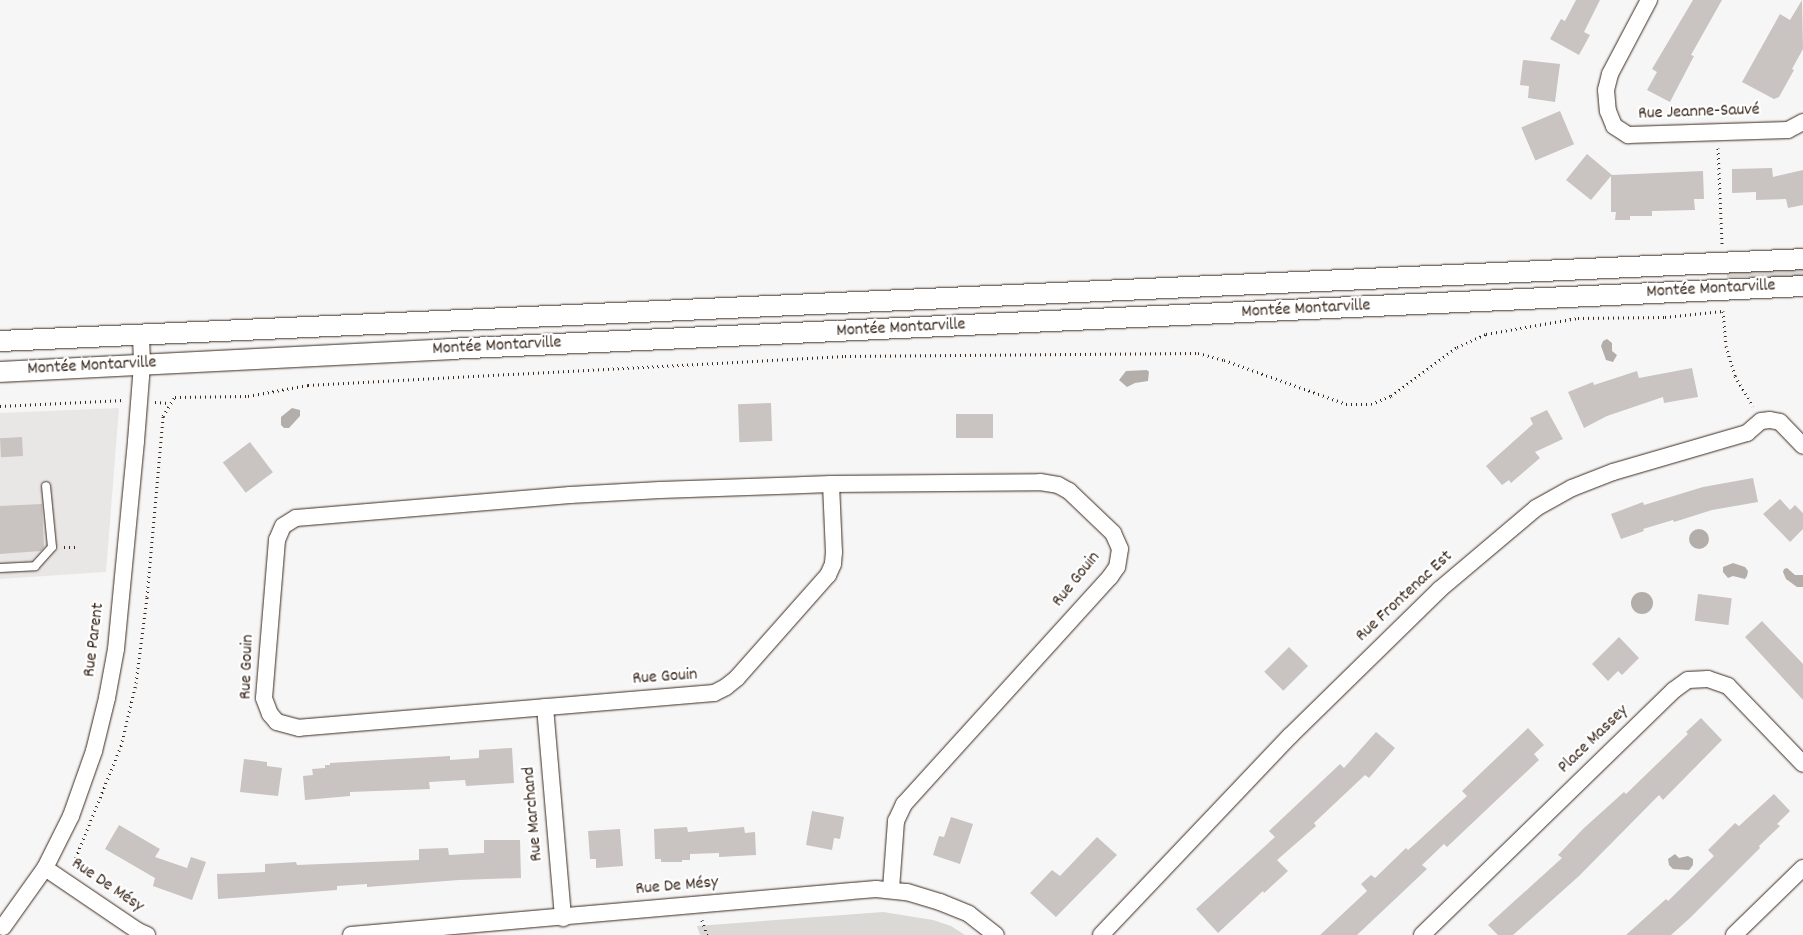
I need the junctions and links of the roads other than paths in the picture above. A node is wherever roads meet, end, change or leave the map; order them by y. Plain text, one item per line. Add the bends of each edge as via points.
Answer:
1 (1649, 0) edge
2 (1803, 122) edge
3 (1803, 258) edge
4 (1803, 286) edge
5 (141, 334) junction
6 (0, 341) edge
7 (142, 364) junction
8 (0, 372) edge
9 (1803, 446) edge
10 (831, 484) junction
11 (46, 486) dead end
12 (0, 568) edge
13 (545, 707) junction
14 (1803, 764) edge
15 (45, 868) junction
16 (1803, 868) edge
17 (891, 889) junction
18 (563, 918) junction
19 (3, 927) dead end
20 (147, 935) edge
21 (352, 935) edge
22 (996, 935) edge
23 (1101, 935) edge
24 (1422, 935) edge
25 (1734, 935) edge

1 - 2 street, Rue Jeanne-Sauvé via 1610,74 1606,97 1614,126 1628,135 1788,130
3 - 5 street, Montée Montarville
4 - 7 street, Montée Montarville
5 - 6 street, Montée Montarville
5 - 7 street, Rue Parent
7 - 8 street, Montée Montarville
7 - 15 street, Rue Parent via 116,649 107,698 94,751 71,816
9 - 23 street, Rue Frontenac Est via 1780,422 1760,422 1747,433 1613,472 1572,488 1536,508 1432,596 1290,736
10 - 13 street, Rue Gouin via 834,552 831,569 726,687 701,695
10 - 13 street, Rue Gouin via 570,495 304,516 283,526 277,540 264,698 270,714 278,722 299,728
10 - 17 street, Rue Gouin via 1052,483 1069,491 1108,527 1120,549 1117,567 1110,577 904,804 896,821
11 - 12 lane via 52,547 35,566
13 - 18 street, Rue Marchand
14 - 24 street, Place Massey via 1728,686 1708,679 1688,680
15 - 19 street, Rue Parent
15 - 20 street, Rue De Mésy
16 - 25 street
17 - 18 street, Rue De Mésy
17 - 22 street, Rue De Mésy via 940,902 969,914
18 - 21 street, Rue De Mésy

